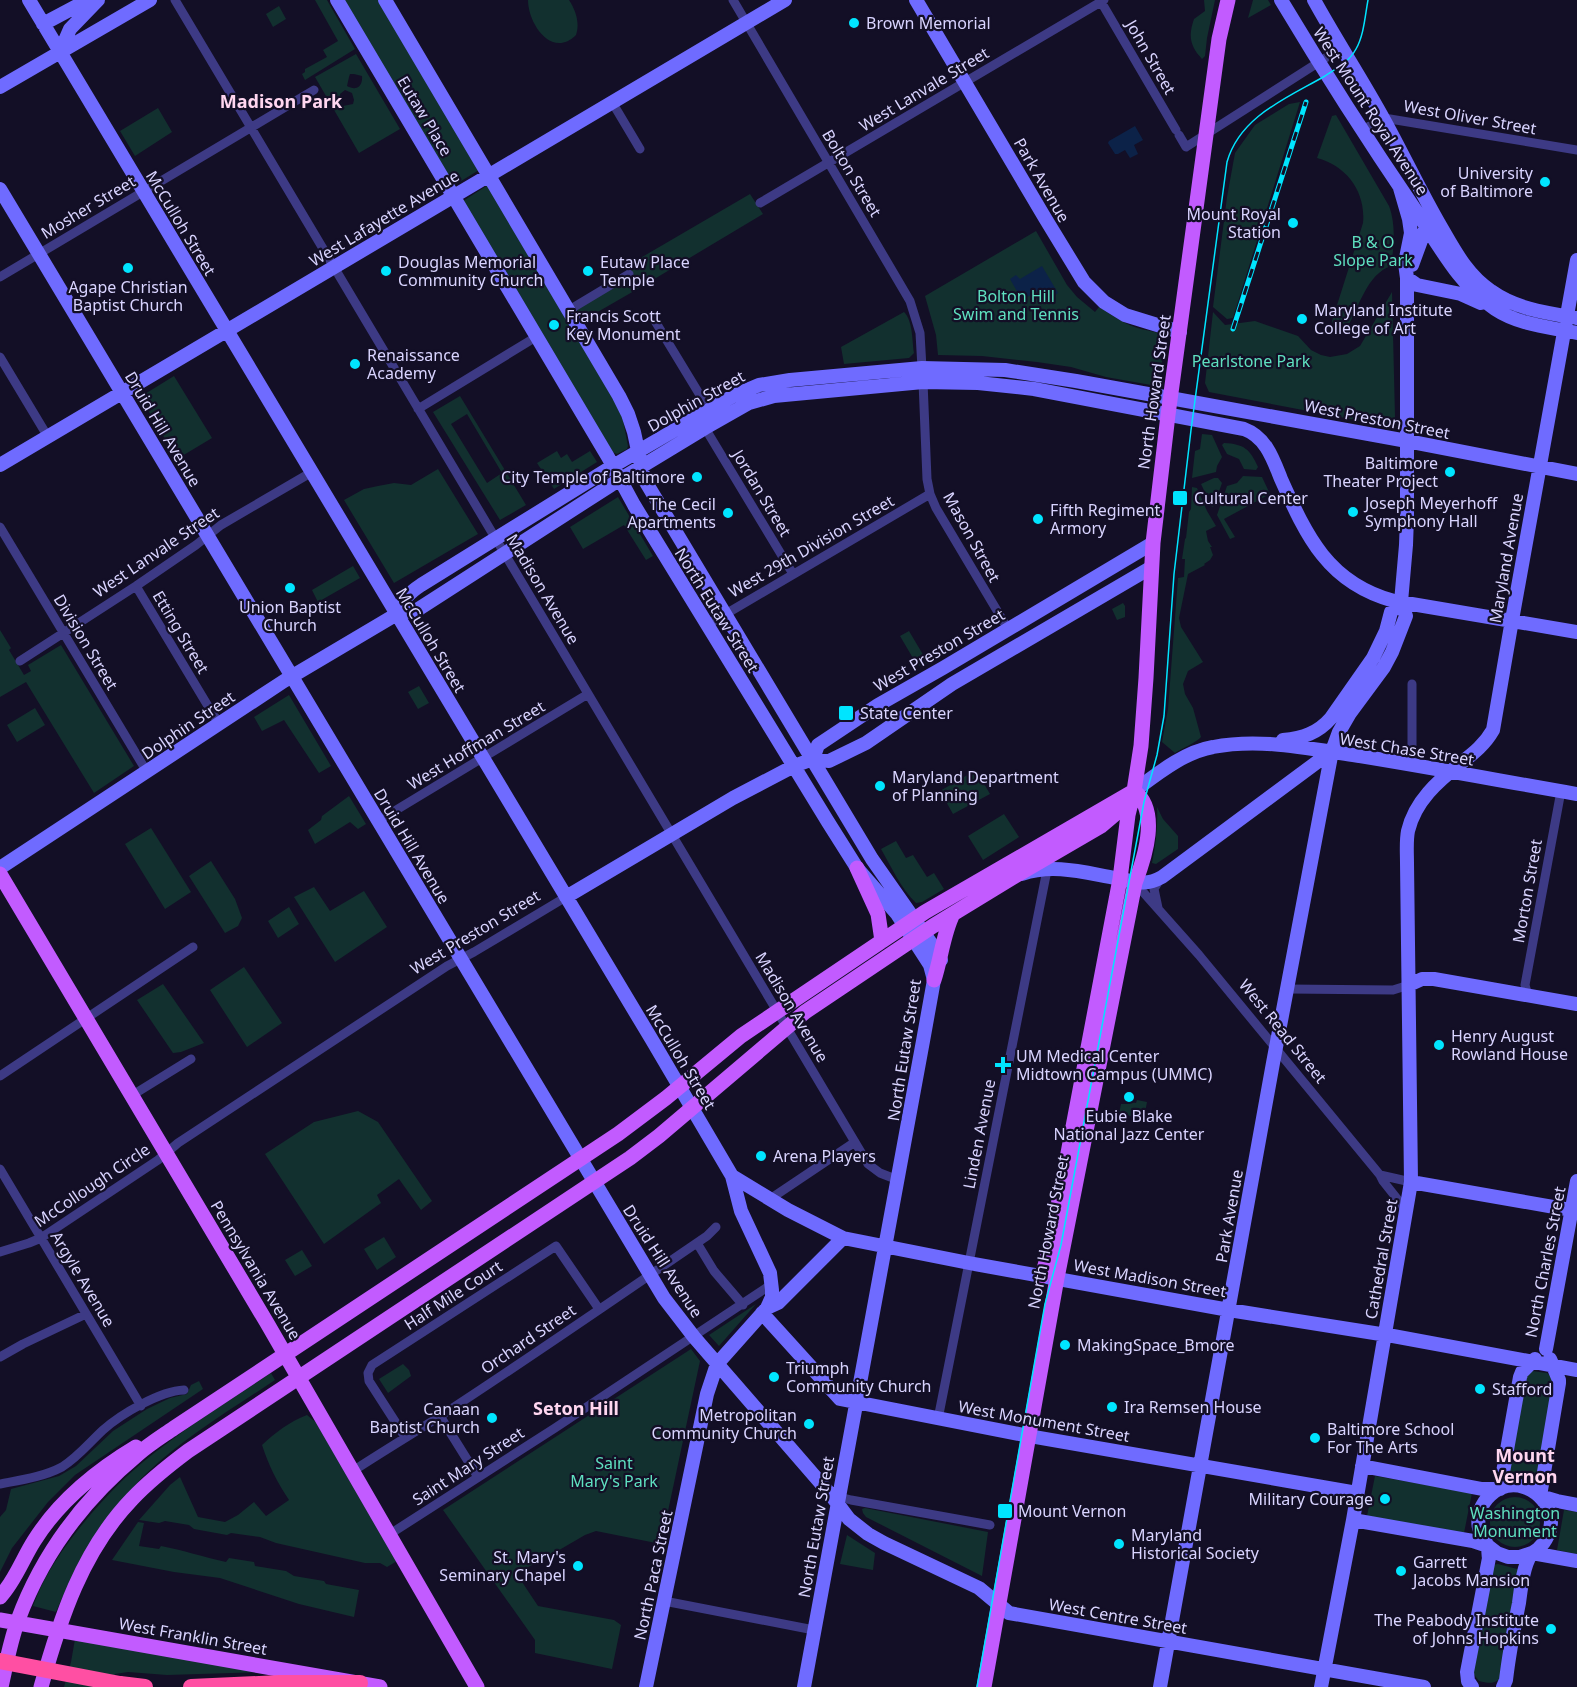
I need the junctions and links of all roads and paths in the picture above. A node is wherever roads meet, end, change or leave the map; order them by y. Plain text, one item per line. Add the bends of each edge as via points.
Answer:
1 (29, 0) edge
2 (88, 0) edge
3 (98, 0) edge
4 (150, 0) edge
5 (175, 0) edge
6 (337, 0) edge
7 (385, 0) edge
8 (733, 0) edge
9 (785, 0) edge
10 (916, 0) edge
11 (1228, 0) edge
12 (1281, 0) edge
13 (1314, 0) edge
14 (1101, 1) edge
15 (746, 23) junction
16 (43, 24) junction
17 (1341, 48) junction
18 (60, 52) junction
19 (1318, 63) junction
20 (965, 82) junction
21 (0, 87) edge
22 (314, 90) dead end
23 (612, 102) junction
24 (1383, 118) junction
25 (251, 128) junction
26 (1361, 131) junction
27 (1207, 133) junction
28 (640, 149) dead end
29 (1577, 150) edge
30 (829, 162) junction
31 (490, 175) junction
32 (1400, 188) junction
33 (0, 189) edge
34 (144, 192) junction
35 (454, 196) junction
36 (760, 203) dead end
37 (1427, 203) junction
38 (1426, 227) junction
39 (39, 254) junction
40 (1577, 260) edge
41 (334, 267) junction
42 (629, 274) dead end
43 (0, 277) edge
44 (1407, 278) junction
45 (569, 310) junction
46 (1496, 310) junction
47 (1572, 317) edge
48 (655, 321) dead end
49 (227, 331) junction
50 (1571, 331) edge
51 (1180, 332) junction
52 (536, 337) junction
53 (0, 357) edge
54 (923, 375) junction
55 (122, 393) junction
56 (1170, 398) junction
57 (418, 409) junction
58 (709, 410) junction
59 (1168, 415) junction
60 (705, 428) junction
61 (48, 437) junction
62 (1407, 441) junction
63 (639, 451) junction
64 (0, 465) edge
65 (613, 466) junction
66 (641, 467) junction
67 (1540, 467) junction
68 (312, 472) junction
69 (1577, 474) edge
70 (620, 480) junction
71 (930, 494) junction
72 (0, 527) edge
73 (208, 536) junction
74 (496, 538) junction
75 (1153, 543) junction
76 (504, 553) junction
77 (1152, 567) junction
78 (794, 574) junction
79 (136, 586) junction
80 (1401, 602) junction
81 (397, 614) junction
82 (725, 614) junction
83 (1512, 620) junction
84 (707, 625) junction
85 (1008, 629) junction
86 (1577, 632) edge
87 (63, 633) junction
88 (20, 661) dead end
89 (292, 677) junction
90 (1412, 684) dead end
91 (588, 694) junction
92 (220, 723) junction
93 (1267, 743) junction
94 (1332, 752) junction
95 (483, 758) junction
96 (813, 759) junction
97 (1410, 763) junction
98 (794, 766) junction
99 (1451, 771) junction
100 (147, 772) junction
101 (1134, 791) junction
102 (1561, 791) junction
103 (1577, 794) edge
104 (378, 821) junction
105 (1408, 831) joint
106 (672, 834) junction
107 (1048, 863) junction
108 (0, 868) edge
109 (857, 868) junction
110 (0, 874) edge
111 (1120, 879) junction
112 (1135, 883) junction
113 (1158, 883) junction
114 (566, 897) junction
115 (1158, 910) junction
116 (953, 914) junction
117 (910, 923) junction
118 (919, 936) junction
119 (882, 940) junction
120 (193, 947) dead end
121 (461, 959) junction
122 (941, 960) junction
123 (934, 980) junction
124 (1409, 985) junction
125 (1288, 989) junction
126 (1528, 996) junction
127 (1577, 1004) edge
128 (777, 1011) junction
129 (86, 1018) junction
130 (786, 1027) junction
131 (1276, 1048) junction
132 (191, 1059) dead end
133 (0, 1077) edge
134 (680, 1087) junction
135 (131, 1096) junction
136 (693, 1107) junction
137 (855, 1142) junction
138 (165, 1154) junction
139 (580, 1159) junction
140 (0, 1168) edge
141 (1380, 1175) junction
142 (732, 1176) junction
143 (898, 1180) junction
144 (1577, 1181) edge
145 (594, 1182) junction
146 (1411, 1182) junction
147 (770, 1199) junction
148 (1406, 1210) junction
149 (1574, 1210) edge
150 (716, 1227) dead end
151 (41, 1238) junction
152 (843, 1238) junction
153 (698, 1243) junction
154 (885, 1247) junction
155 (0, 1252) edge
156 (969, 1263) junction
157 (650, 1275) junction
158 (1050, 1277) junction
159 (772, 1284) junction
160 (743, 1305) junction
161 (599, 1310) junction
162 (1229, 1310) junction
163 (764, 1311) junction
164 (86, 1314) junction
165 (1385, 1335) junction
166 (694, 1337) junction
167 (285, 1355) junction
168 (0, 1356) edge
169 (717, 1364) junction
170 (1542, 1364) junction
171 (1577, 1370) edge
172 (298, 1378) junction
173 (184, 1390) dead end
174 (856, 1403) junction
175 (141, 1406) junction
176 (440, 1416) junction
177 (938, 1419) junction
178 (174, 1428) junction
179 (1029, 1436) junction
180 (405, 1437) junction
181 (1200, 1466) junction
182 (1362, 1467) junction
183 (353, 1471) junction
184 (478, 1478) junction
185 (0, 1484) edge
186 (1500, 1489) junction
187 (1357, 1493) junction
188 (1540, 1496) junction
189 (836, 1498) junction
190 (1577, 1505) edge
191 (1353, 1520) junction
192 (990, 1525) dead end
193 (390, 1534) junction
194 (1488, 1546) junction
195 (1532, 1553) junction
196 (1577, 1561) edge
197 (0, 1597) edge
198 (664, 1600) junction
199 (999, 1604) junction
200 (0, 1620) edge
201 (17, 1623) junction
202 (58, 1630) junction
203 (814, 1630) junction
204 (1168, 1641) junction
205 (0, 1661) edge
206 (1324, 1670) junction
207 (360, 1683) junction
208 (1, 1687) edge
209 (40, 1687) edge
210 (145, 1687) edge
211 (191, 1687) edge
212 (380, 1687) edge
213 (477, 1687) edge
214 (646, 1687) edge
215 (804, 1687) edge
216 (984, 1687) edge
217 (1160, 1687) edge
218 (1321, 1687) edge
219 (1424, 1687) edge
220 (1472, 1687) edge
221 (1503, 1687) edge

1 - 16 main road, McCulloh Street
2 - 16 main road
3 - 18 main road via 70,29
4 - 18 main road
5 - 25 street, Madison Avenue
6 - 35 main road, Eutaw Place
7 - 31 main road, Eutaw Place
8 - 15 street, Bolton Street
9 - 15 main road, West Lafayette Avenue
10 - 20 main road, Park Avenue
11 - 27 main road, North Howard Street
12 - 19 main road, West Mount Royal Avenue
13 - 17 main road, West Mount Royal Avenue
14 - 20 street, West Lanvale Street
14 - 27 street, John Street via 1186,147
15 - 23 main road, West Lafayette Avenue
15 - 30 street, Bolton Street
16 - 18 main road, McCulloh Street
17 - 19 street
17 - 24 main road, West Mount Royal Avenue
18 - 21 main road
18 - 34 main road, McCulloh Street
19 - 26 main road, West Mount Royal Avenue
19 - 27 street
20 - 30 street, West Lanvale Street
20 - 51 main road, Park Avenue via 1084,282 1104,302 1125,315
22 - 25 street, Mosher Street
23 - 28 street
23 - 31 main road, West Lafayette Avenue
24 - 26 street, West Oliver Street
24 - 29 street, West Oliver Street
24 - 37 main road, West Mount Royal Avenue
25 - 34 street, Mosher Street
25 - 41 street, Madison Avenue
26 - 32 main road, West Mount Royal Avenue
27 - 51 main road, North Howard Street
30 - 36 street, West Lanvale Street
30 - 54 street, Bolton Street via 910,301 920,333
31 - 35 main road, West Lafayette Avenue
31 - 45 main road, Eutaw Place
32 - 38 main road, West Mount Royal Avenue
32 - 44 main road via 1411,233 1405,264
33 - 39 main road, Druid Hill Avenue
34 - 39 street, Mosher Street
34 - 49 main road, McCulloh Street
35 - 41 main road, West Lafayette Avenue
35 - 52 main road, Eutaw Place
37 - 38 main road
37 - 47 main road, West Mount Royal Avenue via 1461,262 1490,291 1513,304
38 - 44 main road
38 - 46 main road, West Mount Royal Avenue via 1459,275
39 - 43 street, Mosher Street
39 - 55 main road, Druid Hill Avenue
40 - 47 main road, Maryland Avenue
41 - 49 main road, West Lafayette Avenue
41 - 57 street, Madison Avenue
42 - 45 street
44 - 46 main road via 1417,285 1461,294
44 - 62 main road
45 - 63 main road, Eutaw Place via 628,414
46 - 50 main road, West Mount Royal Avenue via 1523,322
47 - 50 main road, Maryland Avenue
48 - 58 street
49 - 55 main road, West Lafayette Avenue
49 - 68 main road, McCulloh Street
50 - 67 main road, Maryland Avenue
51 - 56 main road, North Howard Street
52 - 57 street
52 - 65 main road, Eutaw Place
53 - 61 street
54 - 56 main road, Dolphin Street via 1005,370
54 - 58 main road, Dolphin Street via 773,382 746,390
54 - 59 main road, Dolphin Street via 948,382 1073,395
54 - 60 main road, Dolphin Street via 774,396 749,403
54 - 71 street, Mason Street
55 - 61 main road, West Lafayette Avenue
55 - 73 main road, Druid Hill Avenue
56 - 59 main road, North Howard Street
56 - 62 main road, West Preston Street
57 - 74 street, Madison Avenue
58 - 63 main road, Dolphin Street
59 - 75 main road, North Howard Street
59 - 80 main road via 1254,433 1267,448 1306,531 1326,561 1363,589
60 - 66 main road, Dolphin Street
60 - 78 street, Jordan Street
61 - 64 main road, West Lafayette Avenue
62 - 67 main road, West Preston Street
62 - 80 main road
63 - 65 main road, Dolphin Street
63 - 66 main road, North Eutaw Street
65 - 70 main road, North Eutaw Street
65 - 74 main road, Dolphin Street
66 - 70 main road, Dolphin Street
66 - 82 main road, North Eutaw Street
67 - 69 main road, West Preston Street
67 - 83 main road, Maryland Avenue
68 - 73 street, West Lanvale Street
68 - 81 main road, McCulloh Street
70 - 76 main road, Dolphin Street
70 - 84 main road, North Eutaw Street
71 - 78 street, West 29th Division Street
71 - 85 street, Mason Street
72 - 87 street, Division Street
73 - 79 street, West Lanvale Street
73 - 89 main road, Druid Hill Avenue
74 - 76 street, Madison Avenue
74 - 81 main road, Dolphin Street via 413,590 401,602
75 - 77 main road, North Howard Street
75 - 85 main road, West Preston Street
76 - 81 main road, Dolphin Street via 417,610
76 - 91 street, Madison Avenue
77 - 96 main road, West Preston Street via 952,684 866,743 829,761
77 - 101 main road, North Howard Street via 1146,689
78 - 82 street, West 29th Division Street
79 - 87 street, West Lanvale Street
79 - 92 street, Etting Street
80 - 83 main road
80 - 93 main road via 1391,612 1373,658 1331,718 1304,736
80 - 94 main road, Park Avenue via 1406,616 1396,646 1350,713
81 - 89 main road, Dolphin Street
81 - 95 main road, McCulloh Street
82 - 84 street, West 29th Division Street
82 - 96 main road, North Eutaw Street
83 - 86 main road
83 - 99 main road, Maryland Avenue via 1493,730 1483,745
84 - 98 main road, North Eutaw Street
85 - 96 main road, West Preston Street via 850,723 818,745
87 - 88 street, West Lanvale Street
87 - 100 street, Division Street
89 - 92 main road, Dolphin Street
89 - 104 main road, Druid Hill Avenue
90 - 97 street
91 - 95 street, West Hoffman Street
91 - 106 street, Madison Avenue
92 - 100 main road, Dolphin Street
93 - 94 main road
93 - 101 main road via 1211,747 1180,761
94 - 97 main road, West Chase Street
94 - 113 main road, West Chase Street
94 - 125 main road, Park Avenue
95 - 104 street, West Hoffman Street
95 - 114 main road, McCulloh Street
96 - 98 main road, West Preston Street
96 - 117 main road, North Eutaw Street
97 - 99 main road, West Chase Street
98 - 106 main road, West Preston Street
98 - 109 main road, North Eutaw Street
99 - 102 main road, West Chase Street
99 - 105 main road, Maryland Avenue via 1423,799
100 - 108 main road, Dolphin Street
101 - 107 main road via 1101,826
101 - 111 main road, North Howard Street
101 - 112 main road, North Howard Street via 1144,802 1148,833 1147,850
101 - 117 main road
102 - 103 main road, West Chase Street
102 - 126 street, Morton Street via 1525,985
104 - 121 main road, Druid Hill Avenue
105 - 124 main road, Cathedral Street
106 - 114 main road, West Preston Street
106 - 128 street, Madison Avenue
107 - 111 main road
107 - 116 main road via 1015,876
107 - 156 street, Linden Avenue
109 - 117 main road, North Eutaw Street
109 - 119 main road via 878,914
110 - 129 main road, Pennsylvania Avenue
111 - 112 main road
111 - 158 main road, North Howard Street via 1050,1248
112 - 113 main road, West Chase Street
112 - 115 street, West Read Street
112 - 158 main road, North Howard Street
113 - 115 street
114 - 121 street, West Preston Street
114 - 134 main road, McCulloh Street
115 - 131 street, West Read Street
116 - 118 main road
116 - 122 main road
117 - 118 main road, North Eutaw Street
117 - 119 main road
118 - 122 main road, North Eutaw Street via 935,949
118 - 123 main road, North Eutaw Street
118 - 130 main road
119 - 128 main road
120 - 129 street
121 - 138 street, West Preston Street
121 - 139 main road, Druid Hill Avenue
122 - 123 main road
123 - 143 main road, North Eutaw Street
124 - 125 street via 1393,990
124 - 126 main road via 1434,979
124 - 146 main road, Cathedral Street
125 - 131 main road, Park Avenue
126 - 127 main road
128 - 130 street, Madison Avenue
128 - 134 main road
129 - 133 street
129 - 135 main road, Pennsylvania Avenue
130 - 136 main road
130 - 137 street, Madison Avenue
131 - 141 street, West Read Street
131 - 162 main road, Park Avenue
132 - 135 street
134 - 136 main road, McCulloh Street
134 - 139 main road
135 - 138 main road, Pennsylvania Avenue
136 - 142 main road, McCulloh Street
136 - 145 main road
137 - 143 street, Madison Avenue via 873,1169
137 - 147 street
138 - 151 street, McCollough Circle
138 - 167 main road, Pennsylvania Avenue
139 - 145 main road, Druid Hill Avenue
139 - 167 main road
140 - 151 street, Argyle Avenue
141 - 146 street
141 - 148 street, West Read Street
142 - 147 main road, West Madison Street
142 - 159 main road, McCulloh Street via 741,1211
143 - 154 main road, North Eutaw Street
144 - 149 main road, North Charles Street
145 - 157 main road, Druid Hill Avenue
145 - 172 main road
146 - 148 main road, Cathedral Street
146 - 149 main road
147 - 152 main road, West Madison Street
148 - 165 main road, Cathedral Street
149 - 170 main road, North Charles Street
150 - 153 street, Orchard Street
151 - 155 street, McCollough Circle
151 - 164 street, Argyle Avenue
152 - 154 main road, West Madison Street
152 - 163 main road, North Paca Street via 778,1303
153 - 157 street, Orchard Street
153 - 160 street via 714,1271
154 - 156 main road, West Madison Street
154 - 174 main road, North Eutaw Street
156 - 158 main road, West Madison Street
156 - 177 street, Linden Avenue
157 - 161 street, Orchard Street
157 - 166 main road, Druid Hill Avenue
158 - 162 main road, West Madison Street
158 - 179 main road, North Howard Street
159 - 160 street, Saint Mary Street
159 - 163 main road via 772,1297
160 - 166 street, Saint Mary Street
161 - 176 street, Orchard Street
161 - 180 street, Half Mile Court via 556,1246 372,1365 369,1381
162 - 165 main road, West Madison Street
162 - 181 main road, Park Avenue
163 - 169 main road, North Paca Street
163 - 174 main road, West Monument Street via 840,1399
164 - 168 street
164 - 175 street, Argyle Avenue
165 - 170 main road, West Madison Street
165 - 182 main road, Cathedral Street
166 - 169 main road, Druid Hill Avenue
166 - 184 street, Saint Mary Street
167 - 172 main road, Pennsylvania Avenue
167 - 178 main road
169 - 189 main road, Druid Hill Avenue
169 - 198 main road, North Paca Street
170 - 171 main road, West Madison Street
170 - 186 main road via 1522,1372 1520,1377
170 - 188 main road via 1559,1383
172 - 183 main road, Pennsylvania Avenue
172 - 202 main road via 188,1451 131,1500 92,1552
173 - 175 street via 157,1396
174 - 177 main road, West Monument Street
174 - 189 main road, North Eutaw Street
175 - 185 street via 105,1428 60,1468
176 - 180 street, Orchard Street
176 - 184 street
177 - 179 main road, West Monument Street
178 - 197 main road via 108,1464 64,1503 47,1521
178 - 201 main road via 138,1454 79,1513 37,1576
179 - 181 main road, West Monument Street
179 - 199 main road, North Howard Street
180 - 183 street, Orchard Street
181 - 187 main road, West Monument Street
181 - 204 main road, Park Avenue
182 - 186 main road
182 - 187 main road, Cathedral Street
183 - 193 main road, Pennsylvania Avenue
184 - 193 street, Saint Mary Street
186 - 188 main road via 1521,1486
186 - 194 main road via 1485,1501 1479,1519 1482,1538
187 - 191 main road, Cathedral Street
188 - 190 main road
188 - 195 main road via 1549,1511 1551,1527 1544,1543
189 - 192 street
189 - 199 main road, West Centre Street via 849,1519 868,1534 978,1588
189 - 203 main road, North Eutaw Street
191 - 194 main road
191 - 206 main road, Cathedral Street
193 - 213 main road, Pennsylvania Avenue
194 - 195 main road via 1508,1557
194 - 220 main road via 1467,1672
195 - 196 main road
195 - 221 main road via 1524,1571
198 - 203 street
198 - 214 main road, North Paca Street
199 - 204 main road, West Centre Street via 1009,1613
199 - 216 main road, North Howard Street
200 - 201 main road, West Franklin Street
201 - 202 main road, West Franklin Street
201 - 208 main road
202 - 207 main road, West Franklin Street
202 - 209 main road
203 - 215 main road, North Eutaw Street
204 - 206 main road, West Centre Street
204 - 217 main road, Park Avenue
205 - 210 highway, bridge
206 - 218 main road, Cathedral Street
206 - 219 main road, West Centre Street
207 - 211 highway
207 - 212 main road, West Franklin Street

